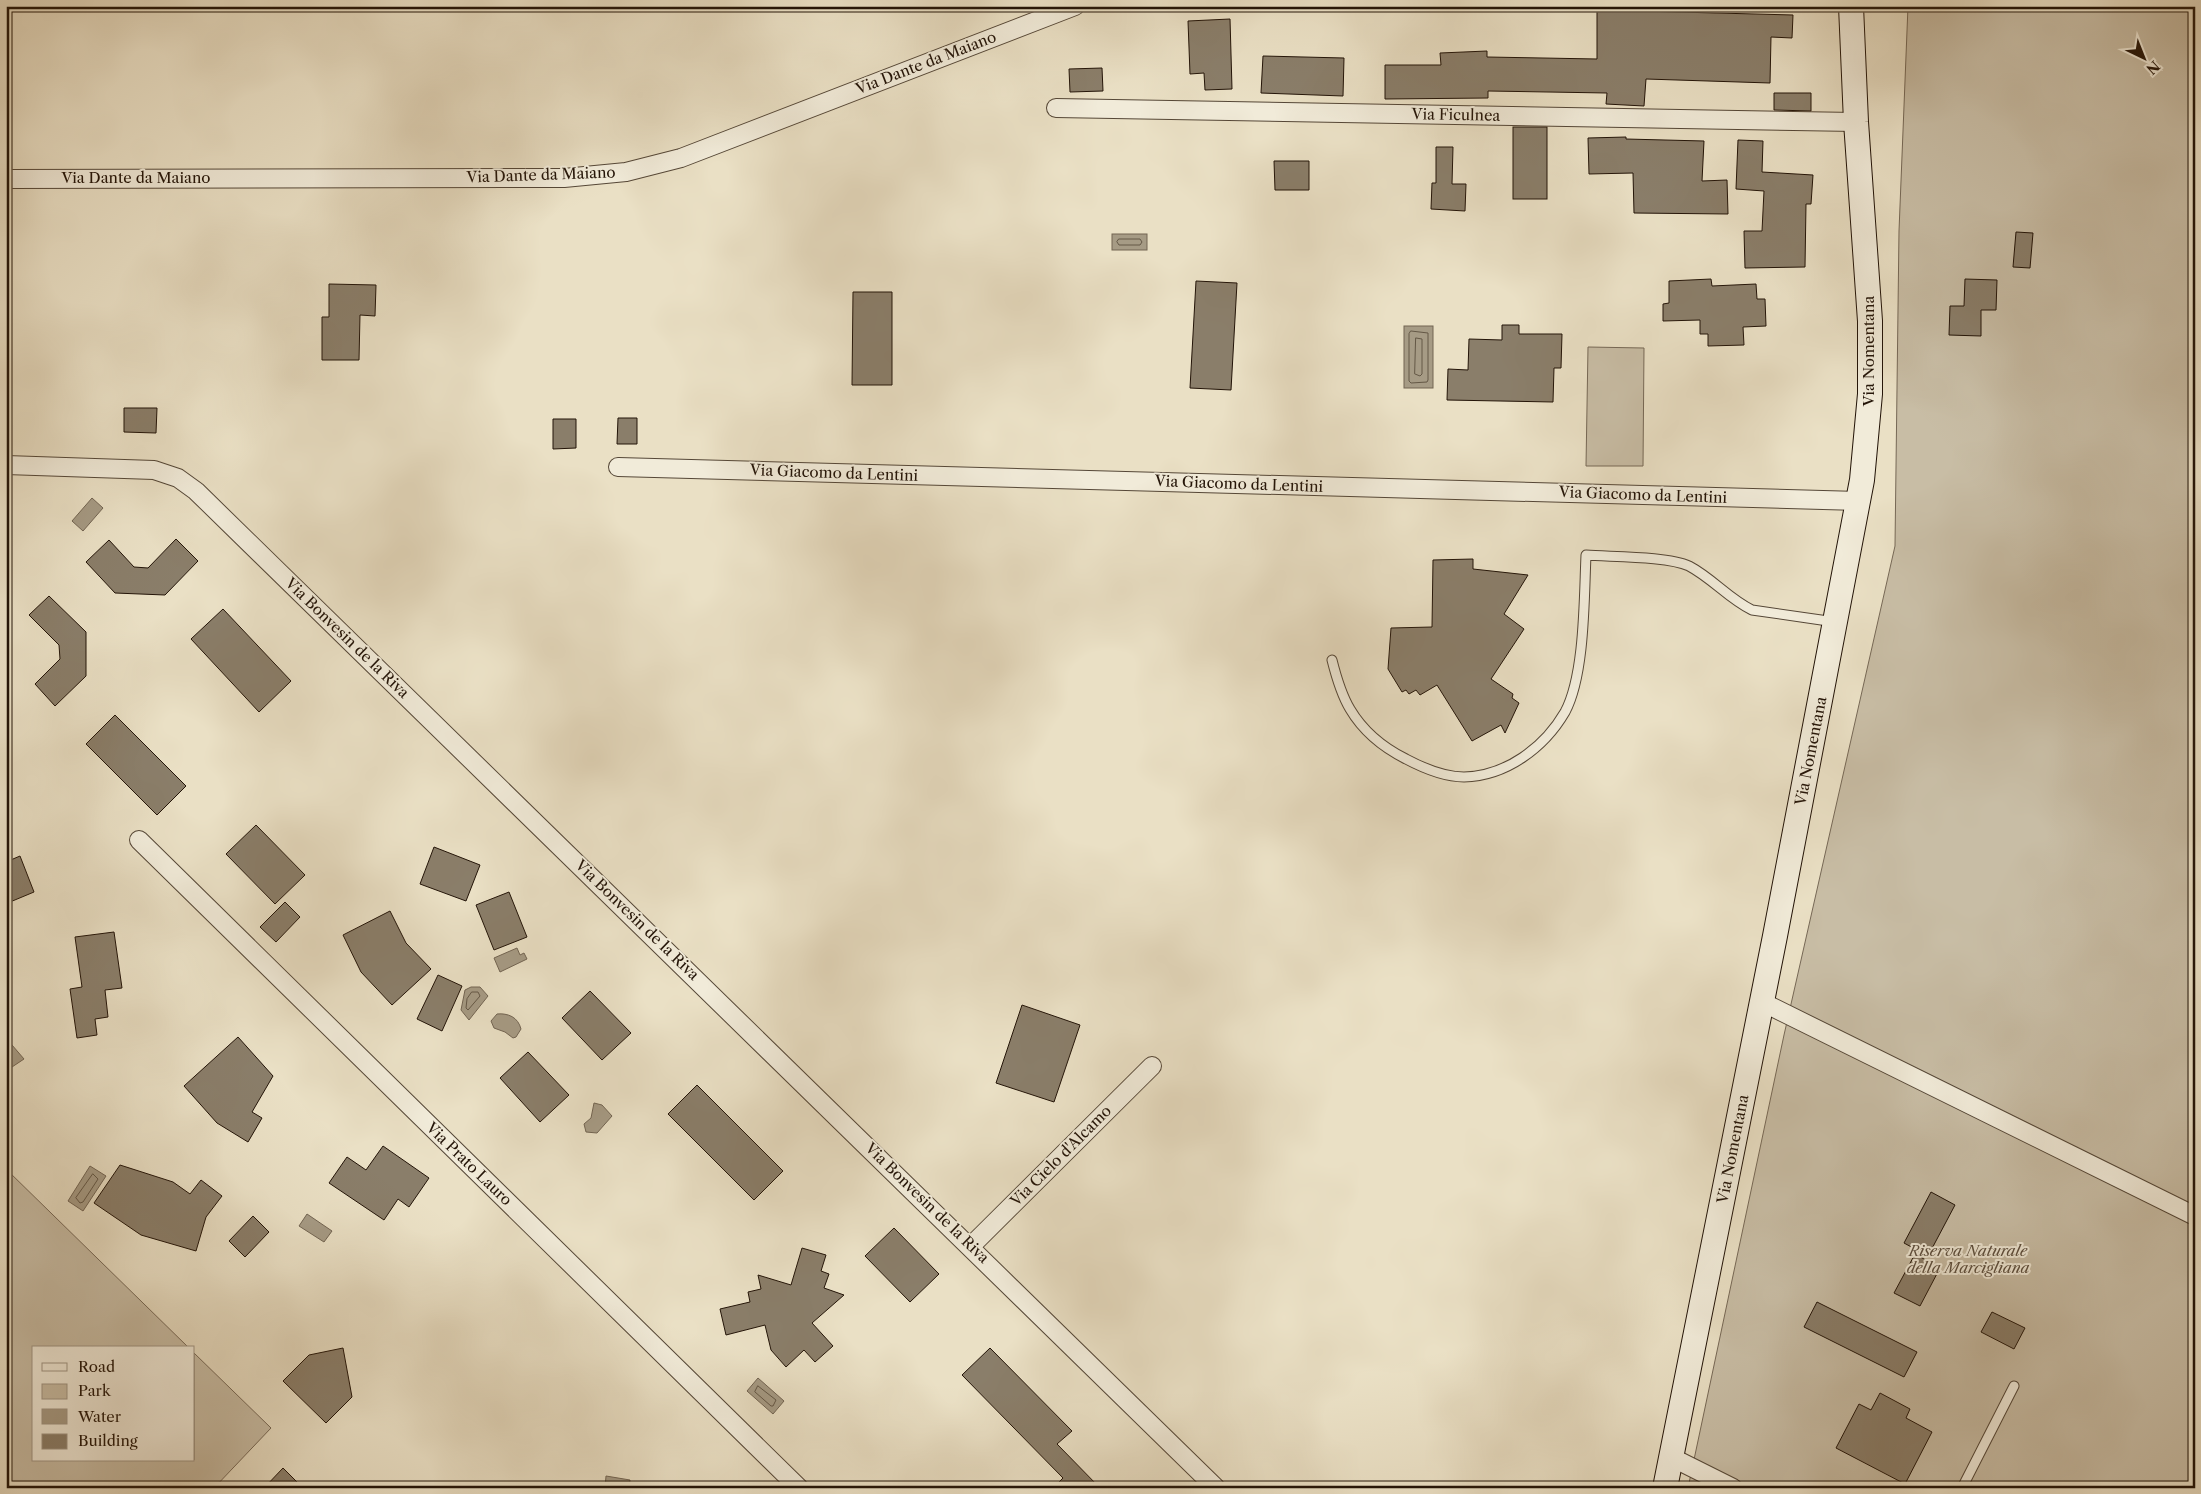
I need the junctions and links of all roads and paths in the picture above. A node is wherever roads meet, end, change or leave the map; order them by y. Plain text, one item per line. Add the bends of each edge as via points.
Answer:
1 (1075, 6) edge
2 (1851, 6) edge
3 (1056, 108) dead end
4 (1856, 122) junction
5 (6, 179) edge
6 (6, 465) edge
7 (618, 467) dead end
8 (1859, 501) junction
9 (1836, 622) junction
10 (1332, 660) dead end
11 (139, 840) dead end
12 (1762, 1002) junction
13 (1152, 1066) dead end
14 (2195, 1216) edge
15 (970, 1246) junction
16 (2014, 1386) dead end
17 (1671, 1457) junction
18 (799, 1488) edge
19 (1216, 1488) edge
20 (1665, 1488) edge
21 (1733, 1488) edge
22 (1962, 1488) edge

1 - 5 street, Via Dante da Maiano via 681,158 626,172 564,178
2 - 4 main road, Via Nomentana
3 - 4 street, Via Ficulnea
4 - 8 main road, Via Nomentana via 1870,347 1868,420
6 - 15 street, Via Bonvesin de la Riva via 144,469 170,474 186,483
7 - 8 street, Via Giacomo da Lentini
8 - 9 main road, Via Nomentana
9 - 10 lane via 1752,610 1688,566 1670,561 1586,555 1580,655 1565,711 1533,751 1511,766 1464,776 1419,766 1391,752 1372,736 1350,709
9 - 12 main road, Via Nomentana
11 - 18 street, Via Prato Lauro
12 - 14 street
12 - 17 main road, Via Nomentana
13 - 15 street, Via Cielo d'Alcamo
15 - 19 street, Via Bonvesin de la Riva
16 - 22 lane
17 - 20 main road, Via Nomentana
17 - 21 street

